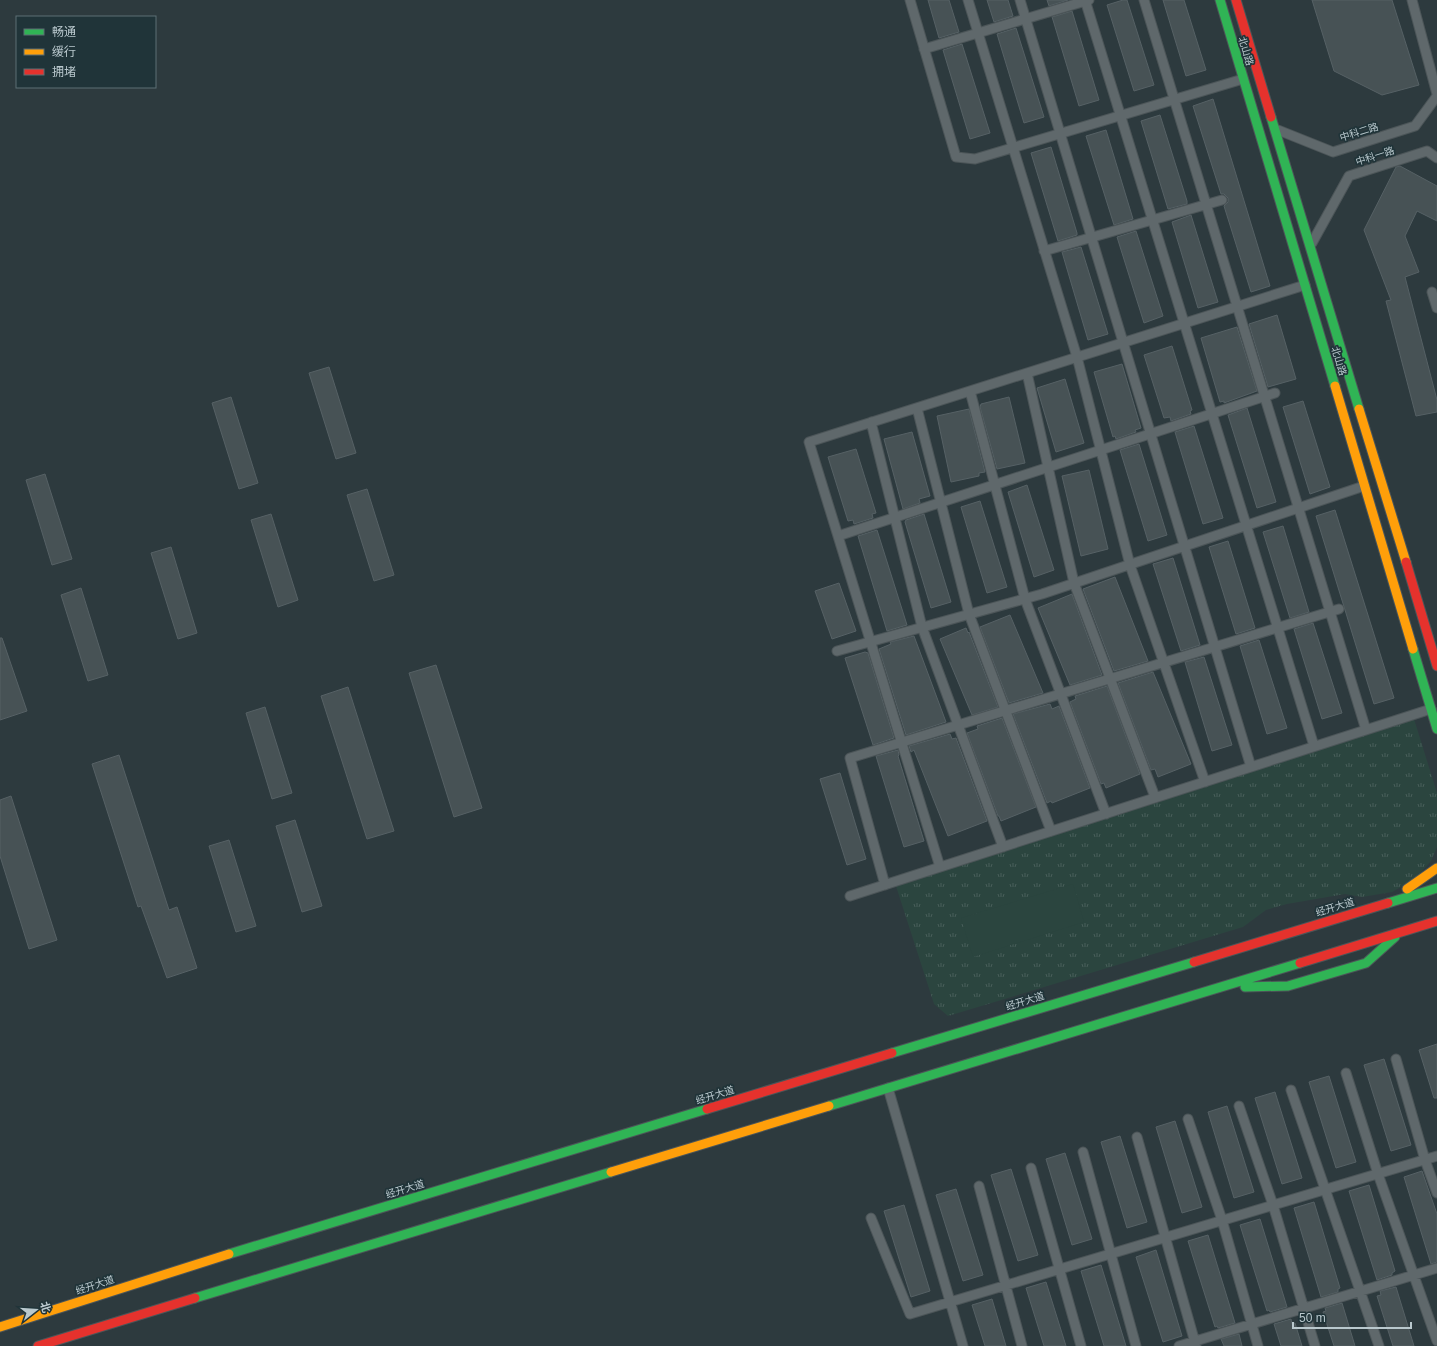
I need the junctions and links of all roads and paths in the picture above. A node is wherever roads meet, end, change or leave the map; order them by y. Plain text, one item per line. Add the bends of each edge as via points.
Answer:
1 (910, 0) edge
2 (968, 0) edge
3 (1020, 0) edge
4 (1086, 0) edge
5 (1144, 0) edge
6 (1220, 0) edge
7 (1236, 0) edge
8 (1412, 0) edge
9 (1025, 19) junction
10 (978, 33) junction
11 (924, 49) junction
12 (1243, 79) junction
13 (1437, 95) edge
14 (1174, 100) junction
15 (1120, 116) junction
16 (1275, 128) junction
17 (1060, 134) junction
18 (1013, 148) junction
19 (1437, 158) edge
20 (1222, 200) dead end
21 (1206, 204) junction
22 (1152, 220) junction
23 (1091, 238) junction
24 (1310, 246) junction
25 (1044, 251) junction
26 (1304, 285) junction
27 (1432, 292) dead end
28 (1237, 306) junction
29 (1437, 308) edge
30 (1184, 323) junction
31 (1123, 342) junction
32 (1077, 357) junction
33 (1026, 373) junction
34 (970, 391) junction
35 (1275, 393) dead end
36 (1264, 397) junction
37 (917, 408) junction
38 (1212, 414) junction
39 (872, 422) junction
40 (1151, 434) junction
41 (1101, 450) junction
42 (1048, 468) junction
43 (995, 485) junction
44 (1364, 486) junction
45 (941, 502) junction
46 (1298, 508) junction
47 (895, 517) junction
48 (1246, 526) junction
49 (838, 536) junction
50 (1185, 546) junction
51 (1130, 565) junction
52 (1074, 583) junction
53 (1025, 599) junction
54 (1340, 609) dead end
55 (1330, 612) junction
56 (969, 614) junction
57 (922, 628) junction
58 (1277, 628) junction
59 (871, 642) junction
60 (1215, 647) junction
61 (837, 651) dead end
62 (1164, 663) junction
63 (1437, 666) edge
64 (1110, 679) junction
65 (1061, 694) junction
66 (1431, 709) junction
67 (1006, 711) junction
68 (958, 725) junction
69 (1437, 729) edge
70 (1366, 730) junction
71 (902, 743) junction
72 (1314, 746) junction
73 (1251, 767) junction
74 (1205, 782) junction
75 (1156, 798) junction
76 (1106, 814) junction
77 (1051, 831) junction
78 (1003, 847) junction
79 (940, 867) junction
80 (1437, 868) edge
81 (885, 885) junction
82 (1437, 888) edge
83 (850, 896) dead end
84 (1353, 903) dead end
85 (1382, 904) junction
86 (1437, 921) edge
87 (1400, 933) junction
88 (1430, 933) dead end
89 (1238, 940) dead end
90 (1213, 956) junction
91 (1218, 987) junction
92 (1396, 1059) dead end
93 (1346, 1073) dead end
94 (888, 1088) junction
95 (1292, 1090) dead end
96 (1239, 1106) dead end
97 (1188, 1119) dead end
98 (1137, 1137) dead end
99 (1083, 1152) dead end
100 (1437, 1156) edge
101 (1425, 1160) junction
102 (1031, 1168) dead end
103 (1378, 1174) junction
104 (979, 1186) dead end
105 (1326, 1189) junction
106 (1437, 1193) edge
107 (1273, 1205) junction
108 (870, 1218) dead end
109 (1222, 1220) junction
110 (1165, 1237) junction
111 (1110, 1254) junction
112 (1437, 1268) edge
113 (1060, 1269) junction
114 (1414, 1275) junction
115 (1006, 1285) junction
116 (1360, 1291) junction
117 (951, 1302) junction
118 (1304, 1308) junction
119 (1252, 1324) junction
120 (0, 1328) edge
121 (1437, 1341) edge
122 (1195, 1344) edge
123 (38, 1346) edge
124 (963, 1346) edge
125 (1022, 1346) edge
126 (1081, 1346) edge
127 (1136, 1346) edge
128 (1179, 1346) edge
129 (1258, 1346) edge
130 (1315, 1346) edge
131 (1379, 1346) edge

1 - 11 lane
2 - 10 lane
3 - 9 lane
4 - 9 lane
4 - 15 lane
5 - 14 lane
6 - 12 main road, 北山路
7 - 16 main road, 北山路
8 - 13 lane, 中科二路
9 - 10 lane
9 - 17 lane
10 - 11 lane
10 - 18 lane
11 - 18 lane via 956,157 975,159
12 - 14 lane
12 - 26 main road, 北山路
13 - 16 lane, 中科二路 via 1415,126 1333,152
14 - 15 lane
14 - 21 lane
15 - 17 lane
15 - 22 lane
16 - 24 main road, 北山路
17 - 18 lane
17 - 23 lane
18 - 25 lane
19 - 24 lane, 中科一路 via 1427,151 1349,176
20 - 21 lane
21 - 22 lane
21 - 28 lane
22 - 23 lane
22 - 30 lane
23 - 25 lane
23 - 31 lane
24 - 63 main road, 北山路
25 - 32 lane
26 - 28 lane
26 - 44 main road, 北山路
27 - 29 lane
28 - 30 lane
28 - 36 lane
30 - 31 lane
30 - 38 lane
31 - 32 lane
31 - 40 lane
32 - 33 lane
32 - 41 lane
33 - 34 lane
33 - 42 lane
34 - 37 lane
34 - 43 lane
35 - 36 lane
36 - 38 lane
36 - 46 lane
37 - 39 lane
37 - 45 lane
38 - 40 lane
38 - 48 lane
39 - 47 lane
39 - 49 lane via 809,442
40 - 41 lane
40 - 50 lane
41 - 42 lane
41 - 51 lane
42 - 43 lane
42 - 52 lane
43 - 45 lane
43 - 53 lane
44 - 46 lane
44 - 66 main road, 北山路
45 - 47 lane
45 - 56 lane
46 - 48 lane
46 - 55 lane
47 - 49 lane
47 - 57 lane
48 - 50 lane
48 - 58 lane
49 - 59 lane
50 - 51 lane
50 - 60 lane
51 - 52 lane
51 - 62 lane
52 - 53 lane
52 - 64 lane
53 - 56 lane
53 - 65 lane
54 - 55 lane
55 - 58 lane
55 - 70 lane
56 - 57 lane
56 - 67 lane
57 - 59 lane
57 - 68 lane
58 - 60 lane
58 - 72 lane
59 - 61 lane
59 - 71 lane
60 - 62 lane
60 - 73 lane
62 - 64 lane
62 - 74 lane
64 - 65 lane
64 - 75 lane
65 - 67 lane
65 - 76 lane
66 - 69 main road, 北山路
66 - 70 lane
67 - 68 lane
67 - 77 lane
68 - 71 lane
68 - 78 lane
70 - 72 lane
71 - 79 lane
71 - 81 lane via 850,758
72 - 73 lane
73 - 74 lane
74 - 75 lane
75 - 76 lane
76 - 77 lane
77 - 78 lane
78 - 79 lane
79 - 81 lane
80 - 85 main road
81 - 83 lane
82 - 85 main road, 经开大道
84 - 85 main road
85 - 90 main road, 经开大道
86 - 87 main road
87 - 88 main road
87 - 91 main road
87 - 91 main road via 1366,963 1288,986
89 - 90 main road
90 - 120 main road, 经开大道 via 179,1269
91 - 94 main road
92 - 101 lane
93 - 103 lane
94 - 117 lane
94 - 123 main road
95 - 105 lane
96 - 107 lane
97 - 109 lane
98 - 110 lane
99 - 111 lane
100 - 101 lane
101 - 103 lane
101 - 106 lane
102 - 113 lane
103 - 105 lane
103 - 114 lane
104 - 115 lane
105 - 107 lane
105 - 116 lane
107 - 109 lane
107 - 118 lane
108 - 117 lane via 910,1314
109 - 110 lane
109 - 119 lane
110 - 111 lane
110 - 122 lane
111 - 113 lane
111 - 127 lane
112 - 114 lane
113 - 115 lane
113 - 126 lane
114 - 116 lane
114 - 121 lane
115 - 117 lane
115 - 125 lane
116 - 118 lane
116 - 131 lane
117 - 124 lane
118 - 119 lane
118 - 130 lane
119 - 122 lane
119 - 129 lane
122 - 128 lane

